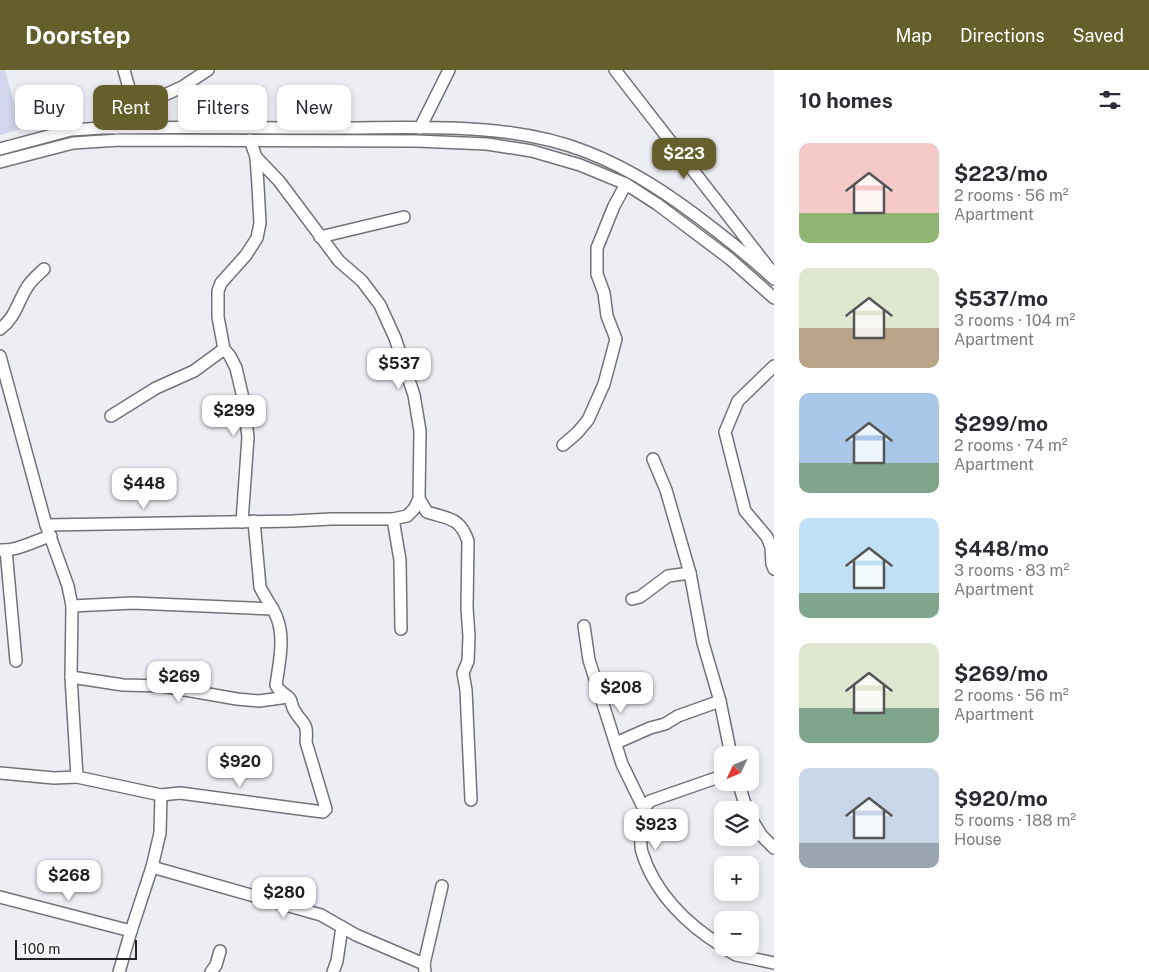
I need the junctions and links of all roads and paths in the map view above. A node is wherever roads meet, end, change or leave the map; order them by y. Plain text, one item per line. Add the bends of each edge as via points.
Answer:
1 (124, 70) edge
2 (208, 70) edge
3 (449, 70) edge
4 (615, 70) edge
5 (128, 85) edge
6 (168, 93) edge
7 (168, 128) edge
8 (420, 128) junction
9 (93, 129) edge
10 (486, 130) junction
11 (250, 140) junction
12 (486, 144) junction
13 (0, 149) edge
14 (256, 157) junction
15 (0, 162) edge
16 (626, 184) junction
17 (404, 217) dead end
18 (320, 237) junction
19 (44, 268) dead end
20 (774, 274) edge
21 (774, 279) edge
22 (774, 298) edge
23 (0, 329) edge
24 (224, 349) junction
25 (0, 356) edge
26 (774, 366) edge
27 (111, 416) dead end
28 (563, 446) dead end
29 (653, 459) dead end
30 (419, 498) junction
31 (393, 519) junction
32 (254, 521) junction
33 (242, 522) junction
34 (46, 525) junction
35 (51, 536) junction
36 (3, 550) edge
37 (774, 569) edge
38 (690, 572) junction
39 (632, 599) dead end
40 (72, 606) junction
41 (273, 609) junction
42 (584, 626) dead end
43 (401, 630) dead end
44 (16, 661) dead end
45 (72, 677) junction
46 (288, 697) junction
47 (720, 701) junction
48 (616, 743) junction
49 (729, 746) edge
50 (0, 773) edge
51 (77, 777) junction
52 (714, 779) edge
53 (160, 795) junction
54 (471, 800) dead end
55 (644, 807) junction
56 (759, 831) edge
57 (774, 848) edge
58 (152, 867) junction
59 (442, 886) dead end
60 (0, 897) edge
61 (342, 927) junction
62 (131, 931) junction
63 (714, 941) edge
64 (220, 951) dead end
65 (741, 956) edge
66 (774, 963) edge
67 (424, 968) edge
68 (119, 972) edge
69 (211, 972) edge
70 (333, 972) edge

1 - 5 street
2 - 6 street
3 - 8 street
4 - 20 street
7 - 8 street
8 - 10 street
9 - 13 street via 72,130
10 - 12 street
10 - 21 street via 586,151 632,172 666,193 739,248
11 - 12 street
11 - 14 street
11 - 15 street via 88,142 59,146
12 - 16 street via 557,158
14 - 18 street
14 - 24 street via 260,223 257,238 218,291 218,316
16 - 22 street via 730,259
16 - 28 street via 597,248 597,274 616,340 604,384 588,420
17 - 18 street
18 - 30 street via 380,305 395,338 414,394 420,431
19 - 23 street via 26,288 11,319
24 - 27 street via 194,371 156,388
24 - 33 street via 236,368 248,436
25 - 34 street
26 - 37 street via 738,401 725,432 744,511 768,537
29 - 38 street via 666,490
30 - 31 street via 407,516
30 - 54 street via 427,512 458,522 468,541 469,644 463,673
31 - 32 street
31 - 43 street via 400,560
32 - 33 street
32 - 41 street via 260,587
33 - 34 street
34 - 35 street
35 - 36 street via 20,548
35 - 40 street
36 - 44 street
38 - 39 street via 668,576 640,597
38 - 47 street via 703,644
40 - 41 street via 134,603
40 - 45 street
41 - 46 street via 280,631 276,685
42 - 48 street via 589,660
45 - 46 street via 123,685 162,686 259,701
45 - 51 street
46 - 53 street via 293,710 305,723 306,742 325,811 180,793
47 - 48 street
47 - 49 street
48 - 55 street via 622,764
50 - 51 street
51 - 53 street
52 - 55 street via 650,801
53 - 58 street via 160,833
55 - 63 street via 641,850 653,877 677,912
56 - 57 street
58 - 61 street via 321,915
58 - 62 street
59 - 67 street
60 - 62 street
61 - 67 street
61 - 70 street
62 - 68 street
64 - 69 street
65 - 66 street

